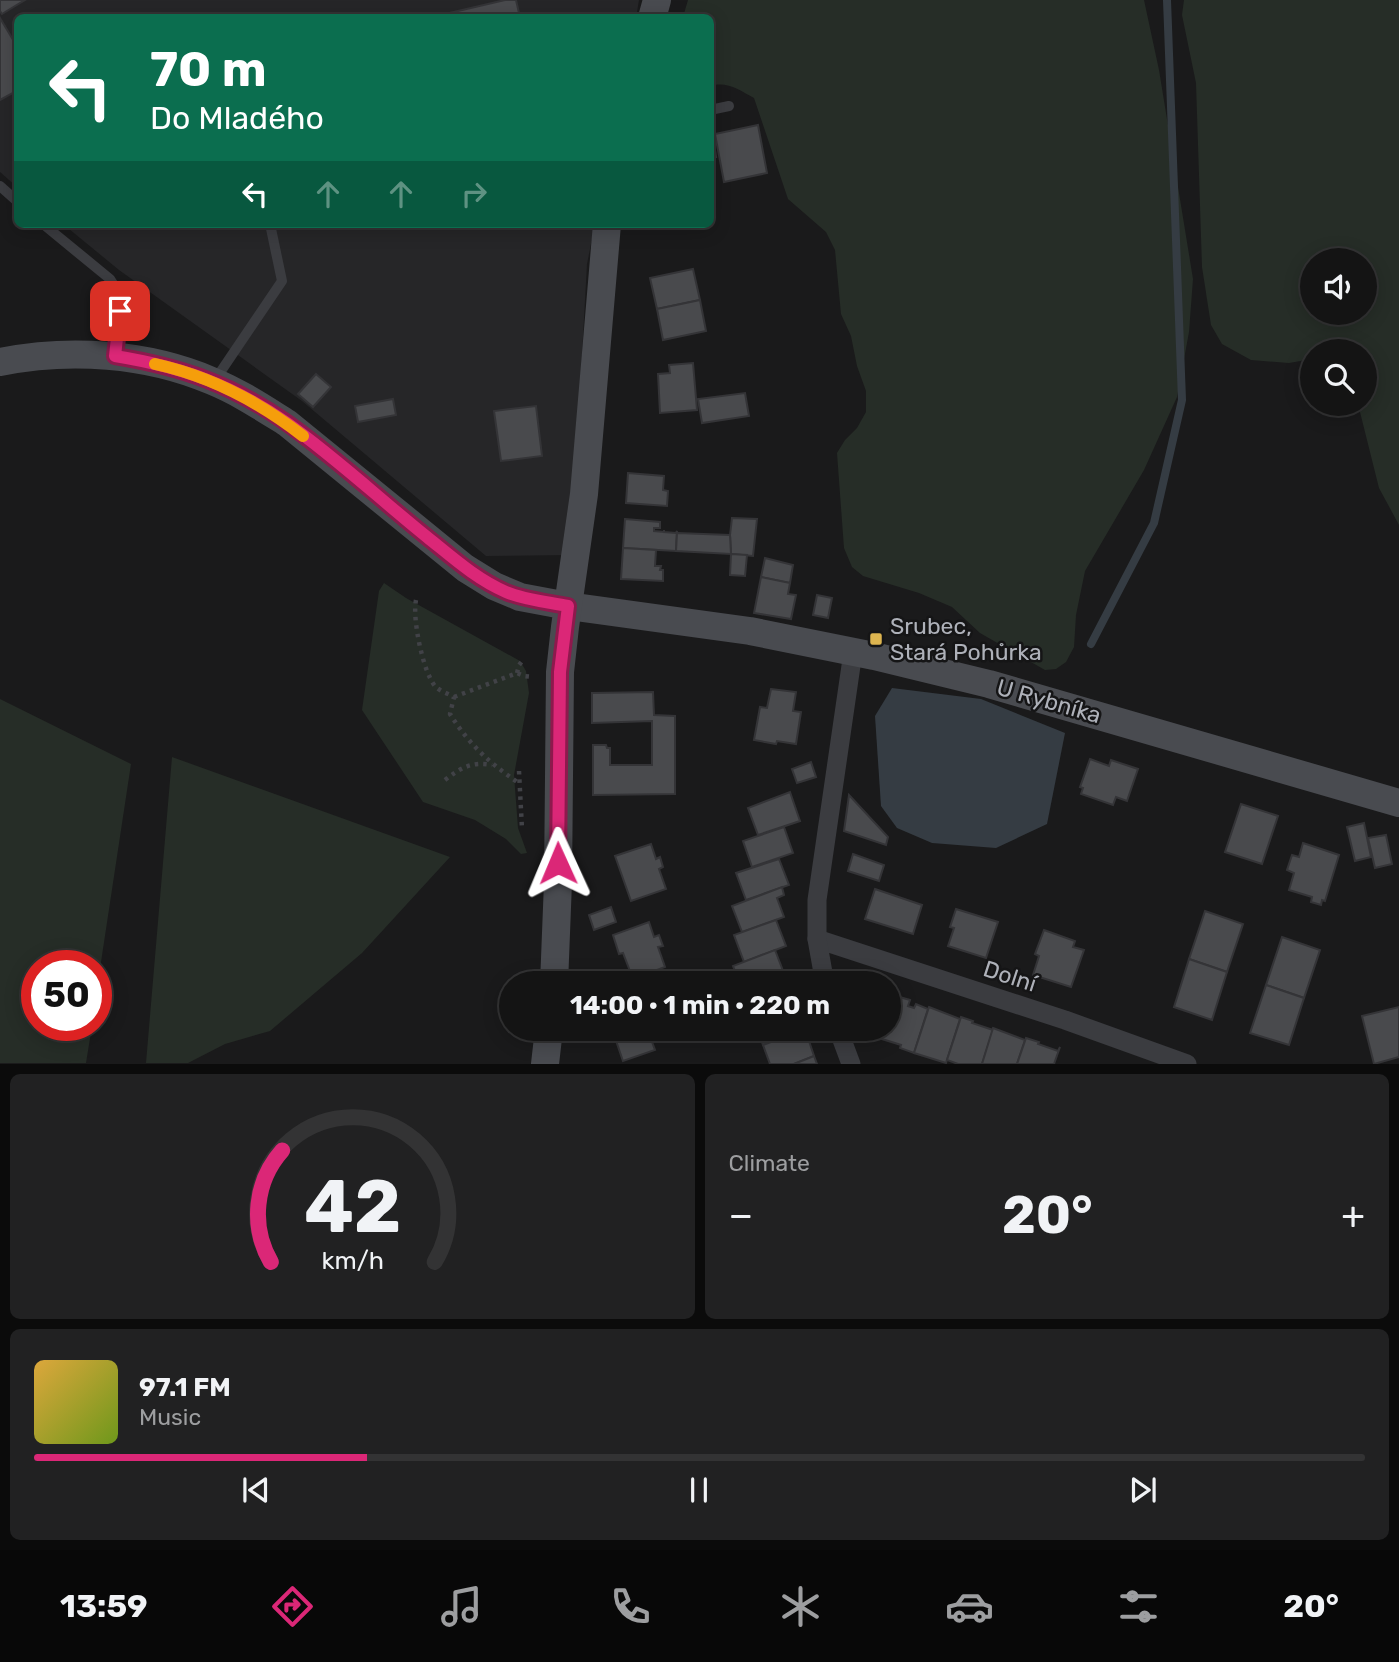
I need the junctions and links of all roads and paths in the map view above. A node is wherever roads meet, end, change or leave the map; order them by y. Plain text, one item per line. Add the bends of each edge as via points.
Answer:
1 (729, 106) dead end
2 (714, 109) edge
3 (0, 186) edge
4 (14, 198) edge
5 (48, 228) edge
6 (271, 228) edge
7 (607, 228) edge
8 (115, 356) junction
9 (0, 362) edge
10 (214, 382) junction
11 (416, 600) dead end
12 (568, 606) junction
13 (853, 652) junction
14 (523, 660) dead end
15 (517, 673) junction
16 (533, 677) dead end
17 (454, 697) junction
18 (474, 757) junction
19 (492, 765) junction
20 (519, 771) dead end
21 (445, 780) dead end
22 (520, 785) junction
23 (1399, 803) edge
24 (523, 829) dead end
25 (817, 939) junction
26 (555, 971) edge
27 (823, 971) edge
28 (548, 1041) edge
29 (843, 1041) edge
30 (545, 1063) edge
31 (851, 1063) edge
32 (1187, 1063) edge

1 - 2 lane
3 - 4 lane
5 - 8 lane via 110,279 116,290 120,311
6 - 10 lane via 282,281
7 - 12 main road via 584,494
8 - 9 main road, U Rybníka via 54,355
8 - 10 main road, U Rybníka
10 - 12 main road, U Rybníka via 287,424 465,568 520,597
11 - 17 path via 416,625 425,663 436,688
12 - 13 main road, U Rybníka via 750,631
12 - 26 main road via 560,672
13 - 23 main road, U Rybníka via 989,684
13 - 25 street via 817,900
14 - 15 path
15 - 16 path
15 - 17 path
17 - 18 path via 450,714
18 - 19 path
18 - 19 path via 479,764
18 - 21 path
19 - 22 path
20 - 22 path
22 - 24 path
25 - 27 street
25 - 32 street, Dolní
28 - 30 main road
29 - 31 street

